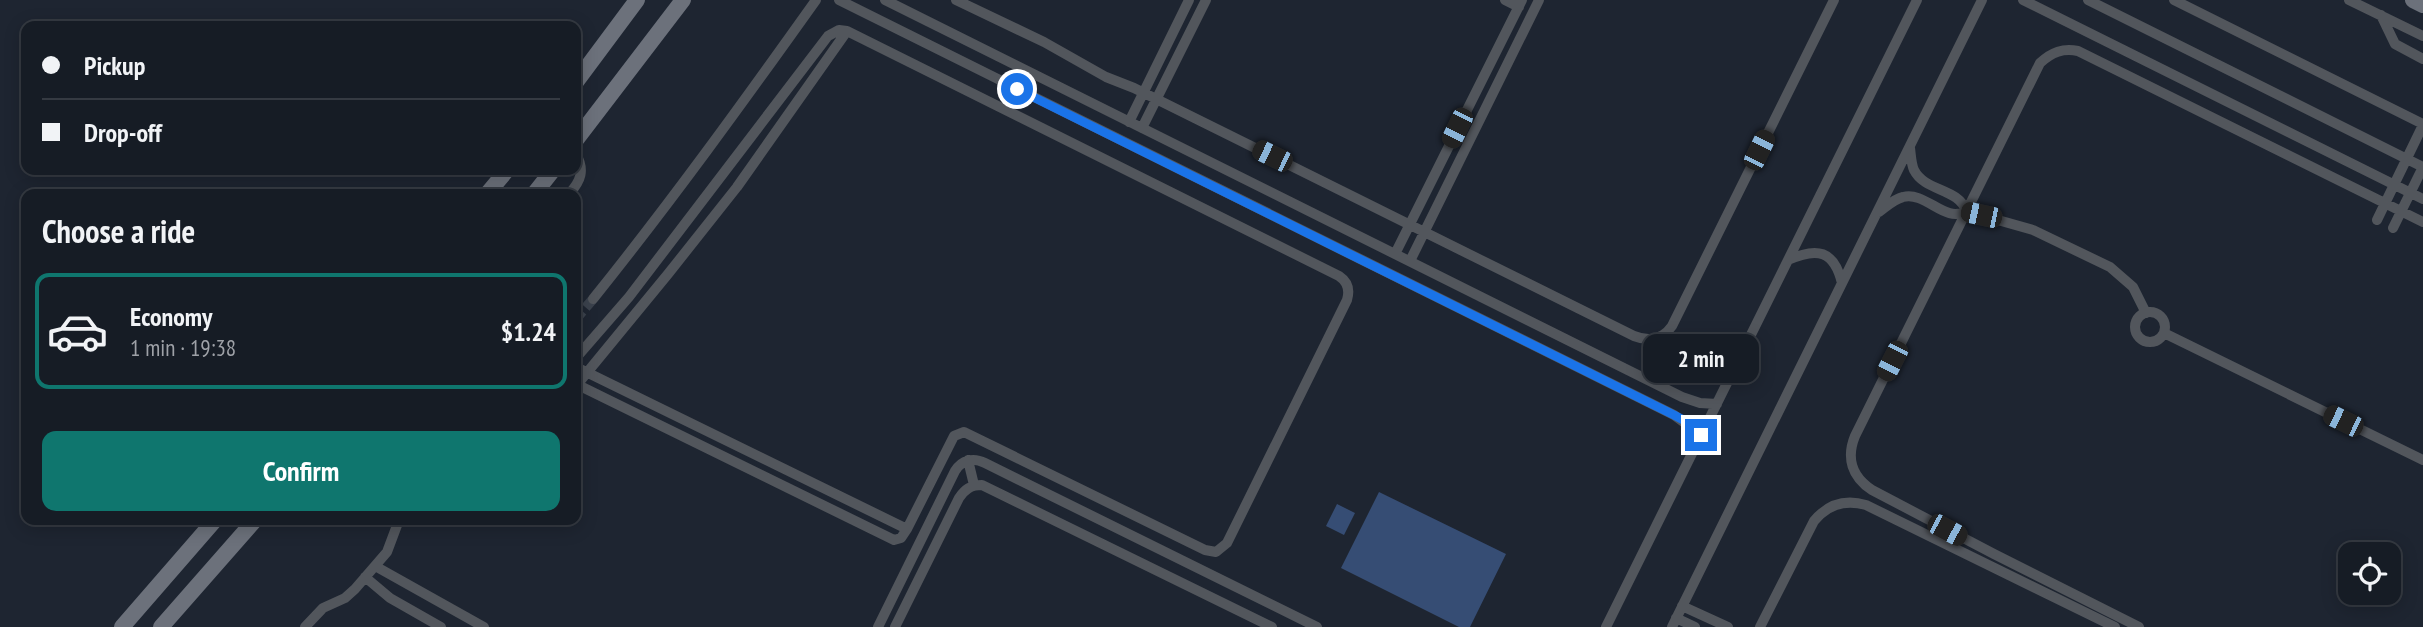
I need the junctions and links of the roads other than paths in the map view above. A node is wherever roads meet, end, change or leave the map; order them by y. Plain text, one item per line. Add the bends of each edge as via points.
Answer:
1 (638, 0) edge
2 (682, 0) edge
3 (816, 0) edge
4 (839, 0) edge
5 (885, 0) edge
6 (956, 0) edge
7 (1189, 0) edge
8 (1206, 0) edge
9 (1505, 0) edge
10 (1539, 0) edge
11 (1834, 0) edge
12 (1917, 0) edge
13 (1982, 0) edge
14 (2023, 0) edge
15 (2088, 0) edge
16 (2174, 0) edge
17 (2349, 0) edge
18 (2413, 0) edge
19 (1520, 3) edge
20 (2423, 5) edge
21 (2381, 16) junction
22 (846, 31) junction
23 (2423, 36) edge
24 (978, 47) junction
25 (2423, 60) edge
26 (970, 65) junction
27 (581, 75) edge
28 (1143, 93) junction
29 (781, 97) junction
30 (1157, 99) junction
31 (794, 108) junction
32 (1129, 122) junction
33 (2423, 124) edge
34 (1142, 128) junction
35 (581, 133) edge
36 (1910, 147) junction
37 (2406, 159) junction
38 (2423, 167) edge
39 (503, 175) edge
40 (549, 175) edge
41 (2394, 185) junction
42 (1934, 188) junction
43 (490, 189) edge
44 (538, 189) edge
45 (2410, 193) junction
46 (1285, 200) junction
47 (2423, 200) edge
48 (1928, 201) junction
49 (2385, 204) junction
50 (1966, 211) junction
51 (2401, 212) junction
52 (1877, 213) junction
53 (1276, 218) junction
54 (2377, 220) dead end
55 (2423, 222) edge
56 (1410, 225) junction
57 (2393, 228) dead end
58 (1424, 232) junction
59 (1395, 254) junction
60 (1788, 260) junction
61 (1409, 261) junction
62 (1842, 283) junction
63 (593, 299) tunnel mouth
64 (2146, 313) junction
65 (1549, 330) junction
66 (2164, 333) junction
67 (594, 337) junction
68 (1541, 348) junction
69 (606, 349) junction
70 (581, 352) edge
71 (581, 369) edge
72 (581, 387) edge
73 (1717, 404) junction
74 (1701, 435) junction
75 (968, 460) junction
76 (2423, 460) edge
77 (1027, 484) junction
78 (974, 485) junction
79 (1018, 502) junction
80 (211, 525) edge
81 (250, 525) edge
82 (398, 525) edge
83 (907, 529) junction
84 (375, 566) junction
85 (365, 577) junction
86 (439, 603) junction
87 (1682, 606) junction
88 (430, 621) junction
89 (1674, 623) edge
90 (122, 627) edge
91 (161, 627) edge
92 (305, 627) edge
93 (441, 627) edge
94 (484, 627) edge
95 (878, 627) edge
96 (895, 627) edge
97 (1272, 627) edge
98 (1317, 627) edge
99 (1606, 627) edge
100 (1695, 627) edge
101 (1727, 627) edge
102 (1760, 627) edge
103 (2115, 627) edge
104 (2139, 627) edge

1 - 27 main road
2 - 35 main road
3 - 63 street via 657,220
4 - 26 street
5 - 24 street
6 - 28 street
7 - 28 street
8 - 30 street
9 - 19 street
10 - 58 street
11 - 58 street via 1664,334 1650,340 1638,338
12 - 60 street
13 - 36 street
14 - 41 street
15 - 37 street
16 - 33 street
17 - 21 street
18 - 20 main road
19 - 56 street
21 - 23 street
21 - 25 street via 2395,44
22 - 29 street via 831,33
22 - 31 street
22 - 83 street via 1339,276 1349,291 1227,543 1219,551 1205,550 964,432 954,436
24 - 26 street
24 - 32 street
26 - 53 street
28 - 30 street
28 - 32 street
29 - 31 street
29 - 67 street
30 - 34 street
30 - 56 street
31 - 69 street
32 - 34 street
33 - 37 street
34 - 46 street
36 - 42 street via 1917,175
36 - 52 street
37 - 38 street
37 - 41 street
38 - 45 street
39 - 43 main road
40 - 44 main road
41 - 45 street
41 - 49 street
42 - 48 street
42 - 50 street via 1960,200
45 - 47 street
45 - 51 street
46 - 53 street
46 - 59 street
48 - 50 street via 1951,214
48 - 52 street via 1901,197
49 - 50 street via 2070,50 2054,53 2040,63
49 - 51 street
49 - 54 street
50 - 64 street via 2033,230 2110,267 2133,286
50 - 104 street via 1855,436 1852,467 1872,490
51 - 55 street
51 - 57 street
52 - 62 street
53 - 68 street
56 - 58 street
56 - 59 street
58 - 61 street
59 - 61 street
60 - 62 street via 1812,251 1826,255 1836,264
60 - 73 street
61 - 65 street
62 - 87 street
64 - 66 street via 2161,317
64 - 66 street via 2136,322 2138,335 2154,341
65 - 68 street
65 - 73 street via 1682,397
66 - 76 street
67 - 69 street
67 - 70 street
68 - 74 street via 1682,419
69 - 71 street
71 - 83 street
72 - 83 street via 891,538 901,538
73 - 74 street
74 - 99 street
75 - 77 street via 980,460
75 - 78 street
75 - 95 street via 955,471
77 - 79 street
77 - 98 street
78 - 79 street via 990,487
78 - 96 street via 959,498
79 - 97 street
80 - 90 main road
81 - 91 main road
82 - 84 street
84 - 85 street
84 - 86 street
85 - 88 street
85 - 92 street via 345,597 318,611
86 - 88 street
86 - 94 street
87 - 89 street
87 - 101 street
88 - 93 street
89 - 100 street
102 - 103 street via 1814,521 1828,508 1847,502 1866,505

